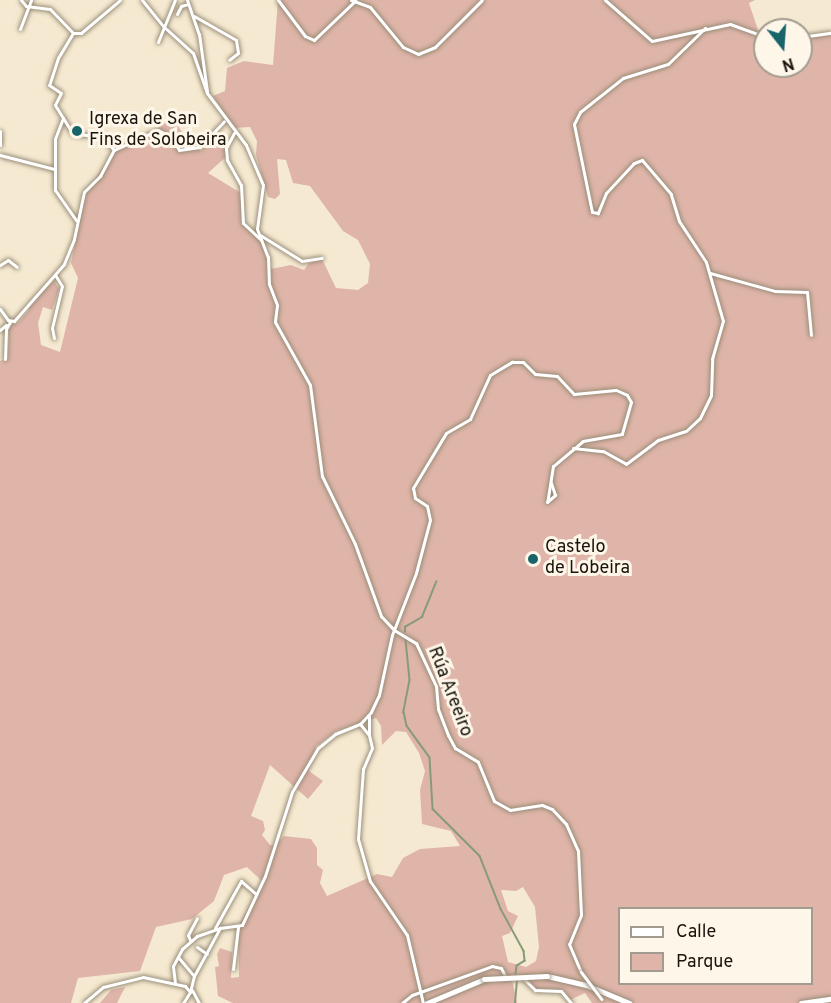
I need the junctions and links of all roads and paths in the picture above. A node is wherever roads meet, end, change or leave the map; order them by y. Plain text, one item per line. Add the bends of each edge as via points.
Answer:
1 (21, 0) edge
2 (31, 0) edge
3 (120, 0) edge
4 (142, 0) edge
5 (175, 0) edge
6 (278, 0) edge
7 (353, 0) edge
8 (482, 0) edge
9 (605, 0) edge
10 (187, 2) edge
11 (29, 6) junction
12 (177, 14) dead end
13 (194, 16) junction
14 (163, 26) junction
15 (705, 28) junction
16 (20, 29) dead end
17 (73, 33) junction
18 (753, 33) edge
19 (831, 33) edge
20 (813, 35) edge
21 (158, 42) dead end
22 (229, 60) dead end
23 (207, 93) junction
24 (63, 118) junction
25 (224, 120) junction
26 (0, 131) edge
27 (234, 133) junction
28 (0, 145) edge
29 (114, 150) junction
30 (0, 155) edge
31 (54, 169) junction
32 (77, 221) junction
33 (258, 234) junction
34 (261, 240) junction
35 (322, 258) dead end
36 (0, 265) edge
37 (16, 267) dead end
38 (710, 273) junction
39 (55, 275) junction
40 (0, 309) edge
41 (10, 322) junction
42 (6, 325) junction
43 (0, 330) edge
44 (810, 335) dead end
45 (54, 338) dead end
46 (6, 359) dead end
47 (573, 448) junction
48 (551, 482) junction
49 (394, 630) junction
50 (369, 716) junction
51 (360, 724) junction
52 (369, 735) junction
53 (256, 894) junction
54 (197, 918) dead end
55 (238, 927) junction
56 (220, 928) junction
57 (214, 929) junction
58 (191, 940) junction
59 (196, 947) dead end
60 (207, 954) junction
61 (177, 957) junction
62 (233, 969) dead end
63 (194, 976) junction
64 (175, 983) junction
65 (191, 991) junction
66 (420, 992) junction
67 (831, 999) edge
68 (602, 1001) edge
69 (84, 1003) edge
70 (183, 1003) edge
71 (199, 1003) edge
72 (402, 1003) edge
73 (425, 1003) edge
74 (571, 1003) edge
75 (629, 1003) edge
76 (801, 1003) edge

1 - 11 street
2 - 11 street
3 - 17 street via 81,33
4 - 14 street
5 - 14 street
6 - 7 street via 305,36 314,40
7 - 8 street via 370,7 403,46 418,54 435,47
9 - 15 street via 652,40
10 - 12 street
10 - 13 street
11 - 16 street
11 - 17 street via 50,9
13 - 22 street via 236,40 238,53
13 - 23 street
14 - 21 street
14 - 23 street via 193,53
15 - 18 street via 730,24
15 - 38 street via 668,64 623,78 580,112 574,124 592,212 598,213 606,193 634,163 647,163 671,194 679,221
17 - 24 street via 50,81 61,93 55,105
19 - 20 street
23 - 25 street
24 - 29 street via 73,134 102,136
24 - 31 street via 57,126
25 - 27 street
25 - 29 street via 200,147 179,150 171,137 158,130
26 - 28 street
27 - 33 street via 246,145 263,185
27 - 34 street, Rúa Areeiro via 225,148 227,160 241,185 243,223
29 - 32 street via 100,176 84,192
30 - 31 street
31 - 32 street via 55,190
32 - 39 street via 68,259
33 - 34 street, Rúa Areeiro
33 - 35 street via 302,261
34 - 49 street, Rúa Areeiro via 277,305 275,322 310,385 322,476 355,544 381,616
36 - 37 street via 8,260
38 - 44 street via 775,291 807,292
38 - 47 street via 723,321 712,358 713,386 700,418 686,431 658,440 626,464 603,451
39 - 41 street
39 - 45 street via 62,286 52,328
40 - 41 street
41 - 42 street
42 - 43 street
42 - 46 street
47 - 48 street via 553,466
47 - 49 street via 584,441 622,434 631,409 627,395 616,390 574,394 557,376 535,374 520,362 506,364 490,375 470,419 446,433 413,488 415,498 427,506 430,520
48 - 48 street via 555,495 549,502 546,500
49 - 50 street via 379,695
49 - 68 street, Rúa Areeiro, bridge via 416,643 436,686 438,709 448,735 455,748 481,765 494,801 519,810 542,805 566,824 581,864 577,896 580,918 569,944 581,972
50 - 51 street
50 - 52 street
51 - 52 street
51 - 53 street via 335,734 318,748 292,792
52 - 66 street via 372,748 363,769 358,839 370,881 407,935
53 - 55 street
53 - 57 street via 241,881
54 - 58 street via 188,937
55 - 56 street
55 - 62 street
56 - 57 street
56 - 60 street
57 - 58 street
58 - 61 street
59 - 60 street
60 - 63 street
61 - 63 street
61 - 64 street via 173,966
63 - 65 street
64 - 65 street
64 - 69 street via 138,978 103,987
65 - 70 street
65 - 71 street
66 - 72 street
66 - 73 street
66 - 74 street via 492,966 501,968 507,979 529,981 535,990 561,991
67 - 76 highway
73 - 75 highway, bridge via 484,979 547,976 586,985

